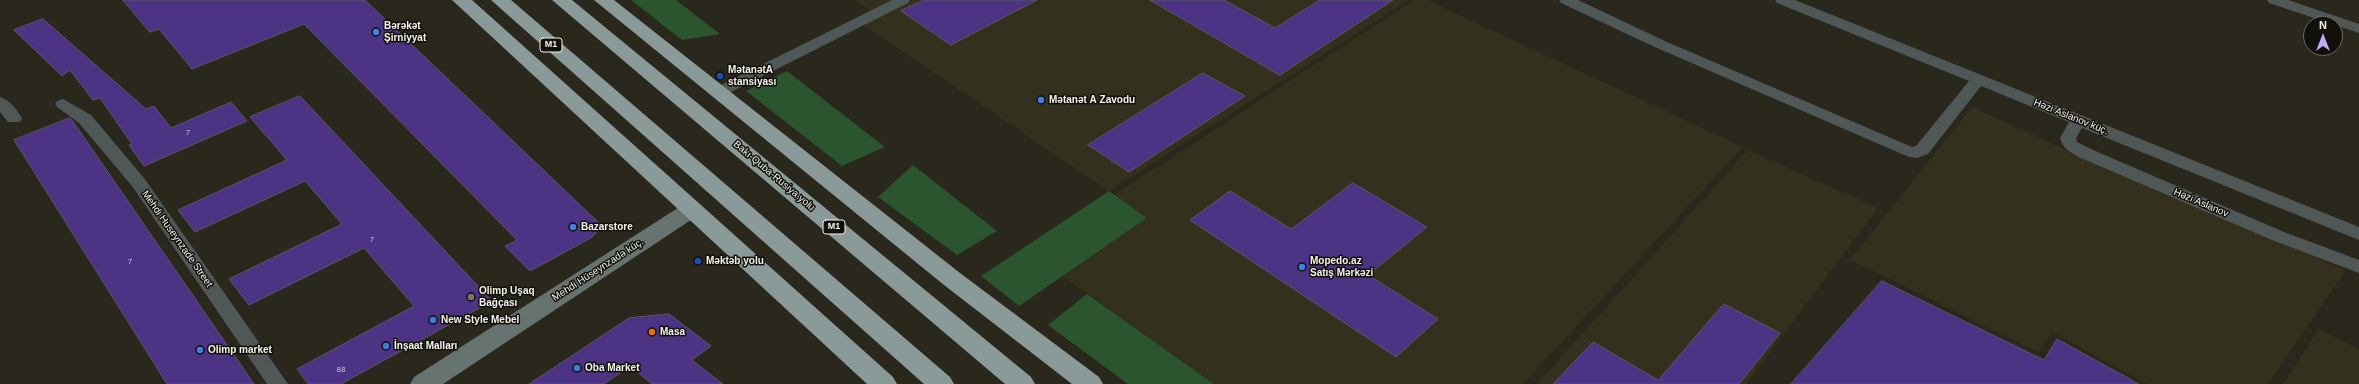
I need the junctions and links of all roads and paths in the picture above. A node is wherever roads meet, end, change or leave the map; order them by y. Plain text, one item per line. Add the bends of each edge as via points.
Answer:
1 (461, 0) edge
2 (500, 0) edge
3 (561, 0) edge
4 (603, 0) edge
5 (903, 0) edge
6 (1566, 0) edge
7 (1782, 0) edge
8 (2274, 0) edge
9 (2359, 29) edge
10 (1979, 79) junction
11 (719, 92) junction
12 (0, 102) edge
13 (63, 104) dead end
14 (14, 118) dead end
15 (2078, 120) junction
16 (692, 209) junction
17 (2359, 234) edge
18 (2359, 267) edge
19 (278, 384) edge
20 (423, 384) edge
21 (884, 384) edge
22 (941, 384) edge
23 (1022, 384) edge
24 (1090, 384) edge

1 - 16 highway
2 - 22 highway, M1
3 - 23 highway, Bakı-Quba-Rusiya yolu / M1
4 - 11 highway
5 - 11 street
6 - 10 street via 1669,48 1909,152 1918,153 1922,150
7 - 10 street, Həzi Aslanov küç.
8 - 9 street
10 - 15 street, Həzi Aslanov küç.
11 - 24 highway via 952,279
12 - 14 street
13 - 19 street, Mehdi Huseynzadе Street via 85,119 138,182
15 - 17 street, Həzi Aslanov küç.
15 - 18 street, Həzi Aslanov via 2068,138 2070,145 2087,154 2278,236
16 - 20 street, Mehdi Hüseynzadə küç.
16 - 21 highway

